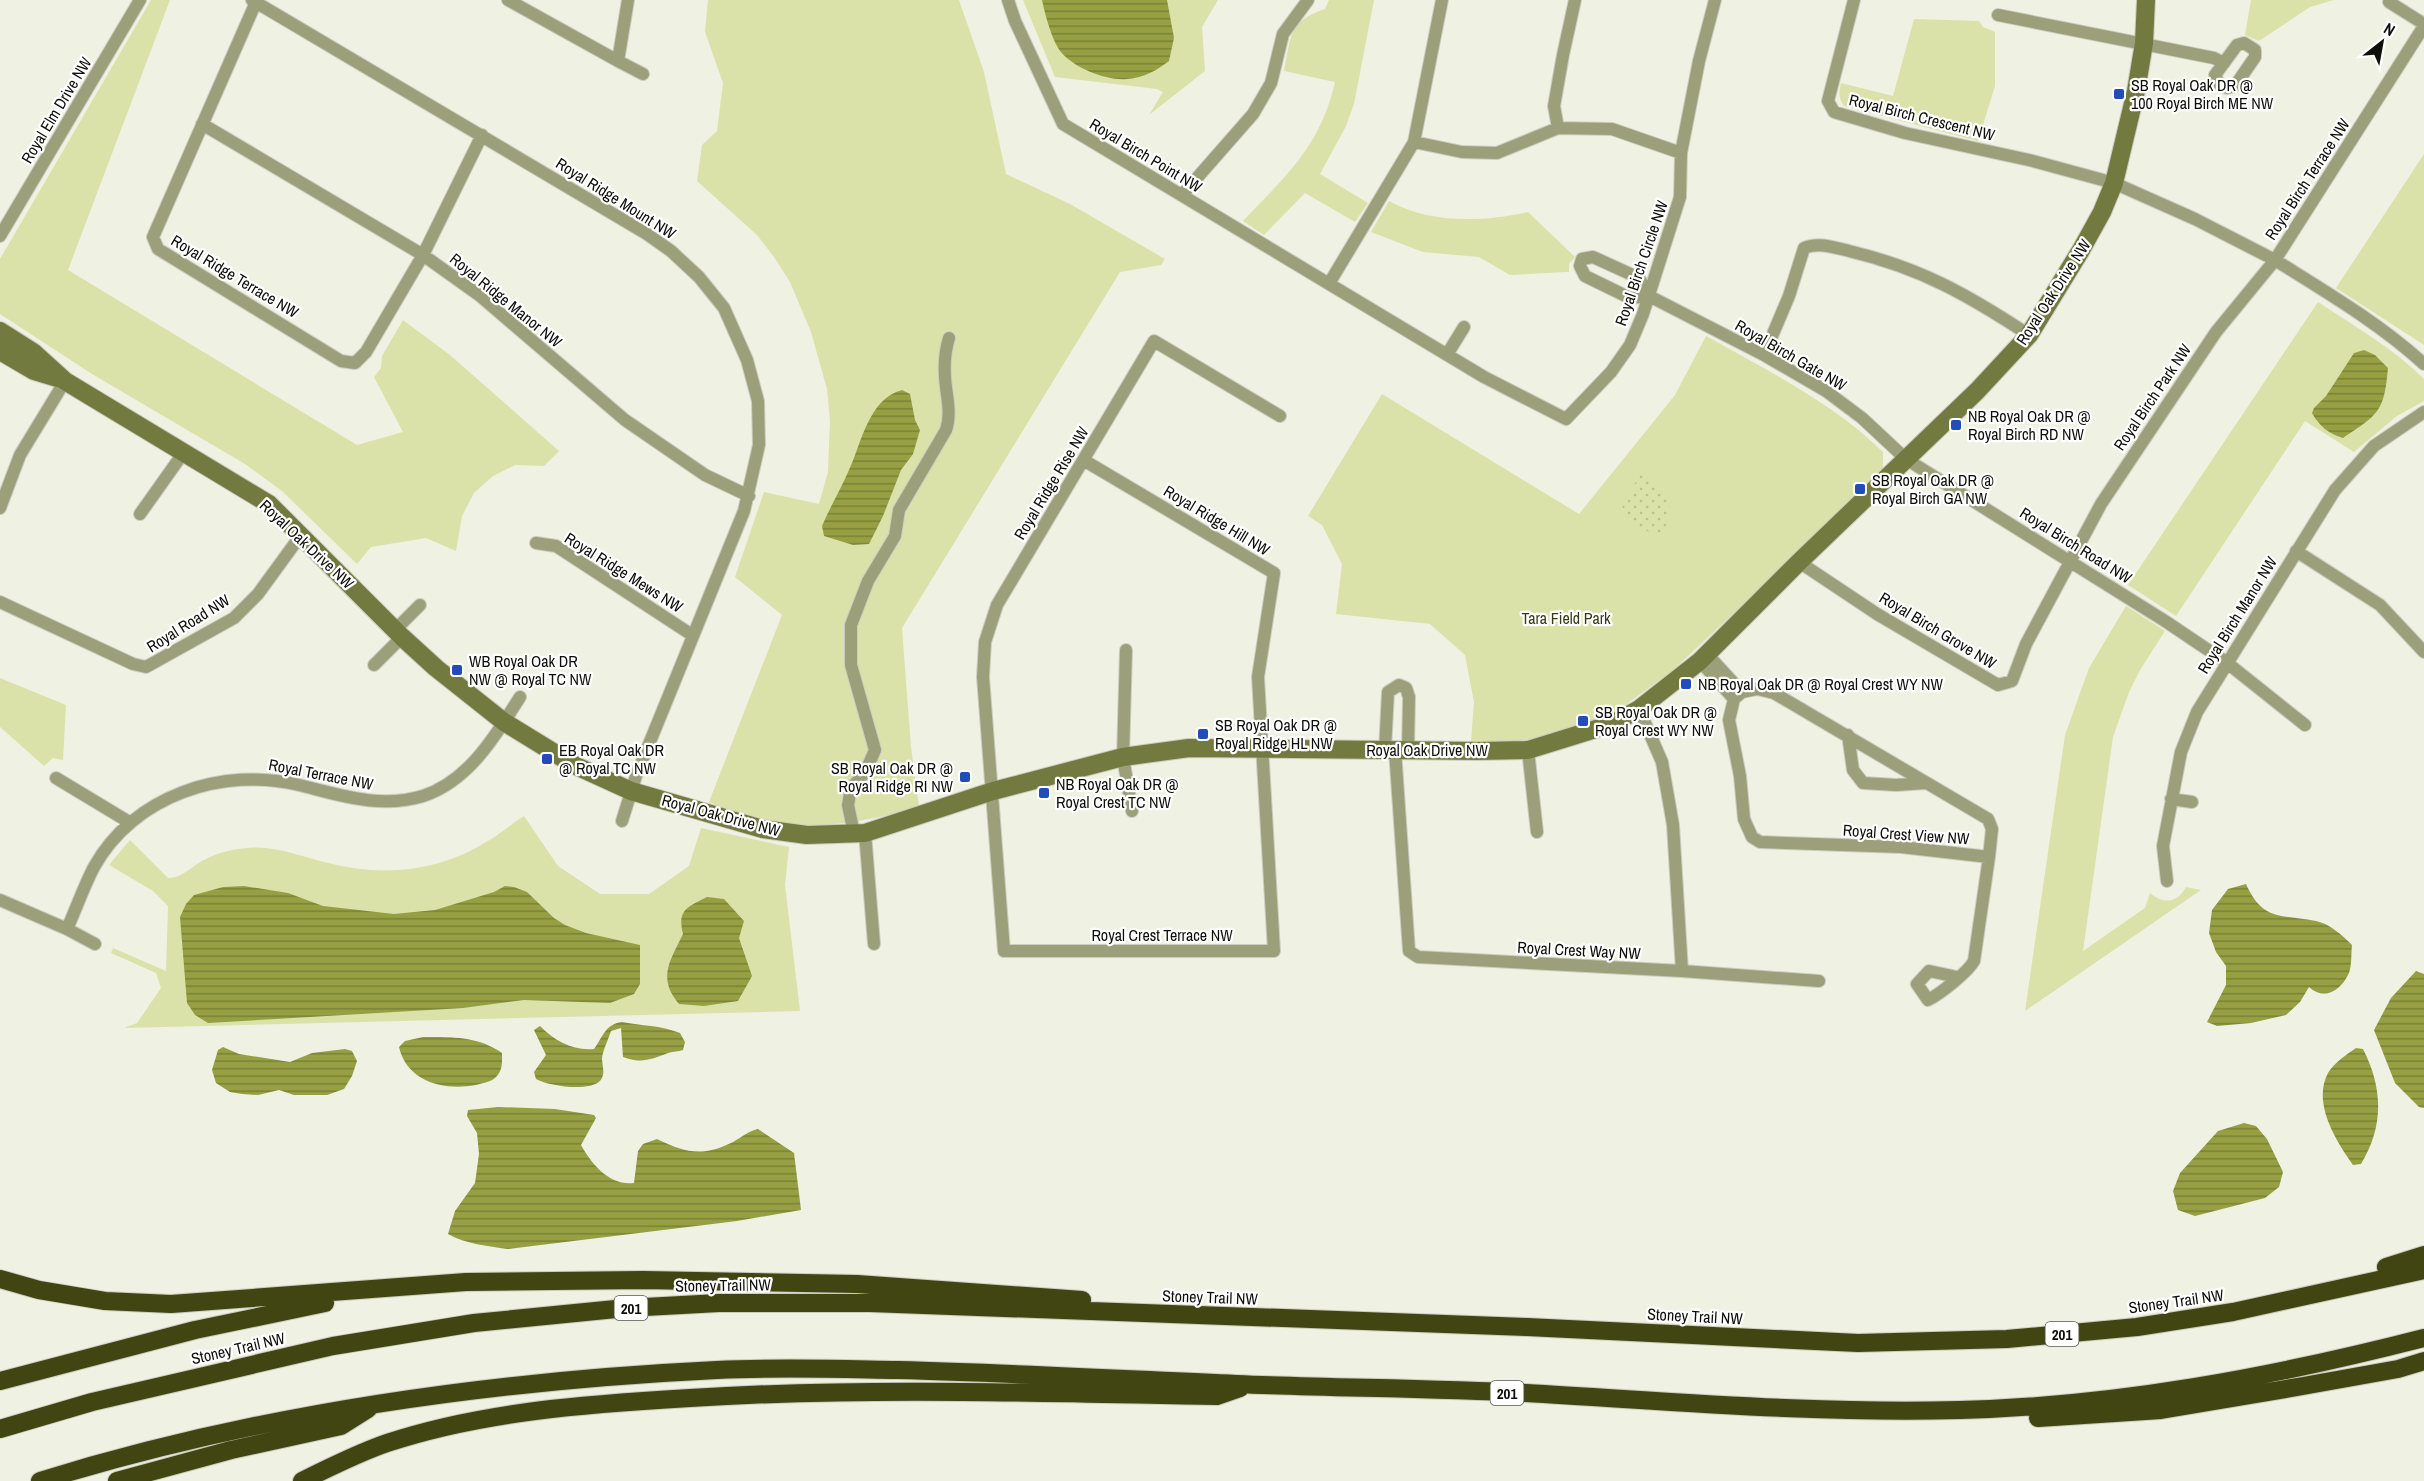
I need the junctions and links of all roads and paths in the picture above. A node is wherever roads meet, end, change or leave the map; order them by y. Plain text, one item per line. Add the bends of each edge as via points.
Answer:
1 (140, 0) edge
2 (508, 0) edge
3 (628, 0) edge
4 (1008, 0) edge
5 (1308, 0) edge
6 (1442, 0) edge
7 (1575, 0) edge
8 (1715, 0) edge
9 (1854, 0) edge
10 (2146, 0) edge
11 (254, 1) edge
12 (2389, 2) dead end
13 (1998, 15) dead end
14 (2424, 25) edge
15 (2144, 44) junction
16 (618, 61) junction
17 (2224, 63) dead end
18 (643, 74) dead end
19 (202, 124) junction
20 (1558, 128) junction
21 (482, 135) junction
22 (1414, 142) junction
23 (1682, 153) junction
24 (2114, 183) junction
25 (1182, 195) junction
26 (0, 236) edge
27 (423, 255) junction
28 (2275, 260) junction
29 (1330, 282) junction
30 (1649, 296) junction
31 (1464, 327) dead end
32 (0, 331) edge
33 (2029, 335) junction
34 (949, 338) dead end
35 (0, 351) edge
36 (1448, 353) junction
37 (1764, 355) junction
38 (2424, 364) edge
39 (65, 381) junction
40 (2424, 412) edge
41 (1280, 416) dead end
42 (184, 452) junction
43 (1906, 459) junction
44 (1085, 461) junction
45 (748, 496) junction
46 (0, 508) edge
47 (140, 514) dead end
48 (301, 535) junction
49 (536, 543) dead end
50 (2296, 551) junction
51 (1799, 562) junction
52 (2071, 562) junction
53 (0, 602) edge
54 (420, 605) dead end
55 (398, 633) junction
56 (692, 635) junction
57 (1126, 650) dead end
58 (2424, 652) edge
59 (1703, 657) junction
60 (2226, 662) junction
61 (374, 665) dead end
62 (1738, 695) junction
63 (520, 697) dead end
64 (1639, 709) junction
65 (504, 722) junction
66 (2305, 725) dead end
67 (1848, 735) junction
68 (1261, 747) junction
69 (1396, 750) junction
70 (1528, 750) junction
71 (1123, 757) junction
72 (56, 778) dead end
73 (1926, 783) junction
74 (631, 790) junction
75 (993, 792) junction
76 (2171, 800) junction
77 (2192, 802) dead end
78 (1132, 811) dead end
79 (622, 821) dead end
80 (129, 822) junction
81 (859, 829) junction
82 (1537, 832) dead end
83 (1989, 857) junction
84 (2167, 881) dead end
85 (0, 900) edge
86 (67, 929) junction
87 (95, 944) dead end
88 (874, 944) dead end
89 (1682, 972) junction
90 (1957, 977) dead end
91 (1819, 981) dead end
92 (2424, 1255) edge
93 (2424, 1270) edge
94 (0, 1279) edge
95 (466, 1282) junction
96 (2354, 1284) junction
97 (1275, 1319) junction
98 (2424, 1338) edge
99 (2424, 1361) edge
100 (0, 1381) edge
101 (1251, 1384) junction
102 (376, 1403) junction
103 (1959, 1410) junction
104 (0, 1429) edge
105 (40, 1481) edge
106 (117, 1481) edge
107 (302, 1481) edge

1 - 26 street, Royal Elm Drive NW
2 - 16 street
3 - 16 street
4 - 25 street, Royal Birch Point NW via 1063,124
5 - 25 street via 1283,34 1271,82 1253,114
6 - 22 street
7 - 20 street via 1554,106
8 - 23 street, Royal Birch Circle NW
9 - 24 street, Royal Birch Crescent NW via 1828,101 1834,112
10 - 15 street, Royal Oak Drive NW
11 - 19 street, Royal Ridge Terrace NW
11 - 21 street, Royal Ridge Mount NW
12 - 14 street
13 - 15 street
14 - 28 street, Royal Birch Terrace NW
15 - 17 street
15 - 24 street, Royal Oak Drive NW
16 - 18 street
19 - 27 street, Royal Ridge Manor NW
19 - 27 street, Royal Ridge Terrace NW via 153,237 158,249 341,361 355,363 366,352
20 - 22 street via 1497,153 1462,152
20 - 23 street via 1612,129
21 - 27 street
21 - 45 street, Royal Ridge Mount NW via 671,251 724,308 747,360 758,401 759,445
22 - 29 street
23 - 30 street, Royal Birch Circle NW via 1680,197
24 - 28 street, Royal Birch Terrace NW
24 - 33 street, Royal Oak Drive NW via 2081,250
25 - 29 street, Royal Birch Point NW
27 - 45 street, Royal Ridge Manor NW via 485,300 625,420 705,475
28 - 38 street via 2398,340
28 - 52 street, Royal Birch Park NW via 2216,332 2147,434 2101,504
29 - 36 street, Royal Birch Circle NW
30 - 30 street via 1639,278 1593,257 1582,259 1580,266 1585,276 1630,298
30 - 36 street, Royal Birch Circle NW via 1630,345 1611,372 1566,419
30 - 37 street, Royal Birch Gate NW
31 - 36 street
32 - 39 street, Royal Oak Drive NW via 33,352
33 - 37 street via 1973,299 1919,272 1815,243 1804,248
33 - 43 street, Royal Oak Drive NW
34 - 81 street via 944,355 949,407 946,430 899,510 895,536 868,581 851,625 851,665 875,750 860,781 851,788 848,805
35 - 39 street, Royal Oak Drive NW via 34,371
37 - 43 street, Royal Birch Gate NW via 1826,391
39 - 42 street, Royal Oak Drive NW
39 - 46 street via 20,456
40 - 50 street, Royal Birch Manor NW via 2374,446 2335,490
41 - 44 street, Royal Ridge Rise NW via 1154,341
42 - 47 street
42 - 48 street, Royal Oak Drive NW via 269,504
43 - 51 street, Royal Oak Drive NW
43 - 52 street, Royal Birch Road NW
44 - 68 street, Royal Ridge Hill NW via 1274,573 1258,677
44 - 75 street, Royal Ridge Rise NW via 997,605 985,642 982,677
45 - 56 street, Royal Ridge Mount NW
48 - 53 street, Royal Road NW via 258,594 234,618 146,667
48 - 55 street, Royal Oak Drive NW
49 - 56 street, Royal Ridge Mews NW via 556,546
50 - 58 street via 2380,606
50 - 60 street, Royal Birch Manor NW
51 - 52 street, Royal Birch Grove NW via 1877,614 1998,685 2012,681 2026,644
51 - 59 street, Royal Oak Drive NW
52 - 60 street, Royal Birch Road NW
54 - 55 street
55 - 61 street
55 - 65 street, Royal Oak Drive NW
56 - 74 street, Royal Ridge Mount NW
57 - 71 street
59 - 62 street
59 - 64 street, Royal Oak Drive NW
60 - 66 street, Royal Birch Road NW
60 - 76 street, Royal Birch Manor NW via 2197,712 2181,752
62 - 67 street, Royal Crest View NW via 1757,690 1774,693
62 - 83 street, Royal Crest View NW via 1729,720 1744,819 1752,837 1760,842 1902,847
63 - 65 street, Royal Terrace NW
64 - 70 street, Royal Oak Drive NW via 1612,724
64 - 89 street via 1662,762 1673,825
65 - 74 street, Royal Oak Drive NW via 574,765
65 - 80 street, Royal Terrace NW via 465,770 424,795 376,802 297,784 248,778 183,793 158,803
67 - 73 street, Royal Crest View NW
67 - 73 street via 1853,770 1863,783
68 - 69 street, Royal Oak Drive NW
68 - 71 street, Royal Oak Drive NW via 1189,747
68 - 75 street, Royal Crest Terrace NW via 1274,951 1004,951
69 - 70 street, Royal Oak Drive NW
69 - 89 street, Royal Crest Way NW via 1410,951 1418,957
70 - 82 street
71 - 75 street, Royal Oak Drive NW
71 - 78 street
72 - 80 street
73 - 83 street, Royal Crest View NW via 1988,819 1992,829
74 - 79 street, Royal Ridge Mount NW
74 - 81 street, Royal Oak Drive NW via 763,829 807,835
75 - 81 street, Royal Oak Drive NW
76 - 77 street
76 - 84 street, Royal Birch Manor NW via 2163,846
80 - 86 street, Royal Terrace NW via 95,866
81 - 88 street
83 - 90 street via 1974,961
85 - 86 street
86 - 87 street
89 - 91 street, Royal Crest Way NW
92 - 96 highway
93 - 96 highway, Stoney Trail NW / 201
94 - 95 highway via 95,1300 171,1304
95 - 97 highway via 857,1284 1243,1312
95 - 100 highway via 297,1308
96 - 97 highway, Stoney Trail NW / 201 via 2233,1312 2137,1327 2007,1339 1858,1343
97 - 104 highway, Stoney Trail NW / 201 via 870,1303 720,1303 626,1308 474,1323 333,1346 92,1402
98 - 103 highway, 201 via 2331,1362 2171,1392
99 - 103 highway via 2398,1369 2161,1410 1994,1420
101 - 102 highway, 201 via 956,1371 721,1370 566,1380
101 - 103 highway, 201 via 1623,1401
101 - 107 highway via 1217,1396 886,1391 745,1394 628,1402 484,1419 432,1430 386,1443
102 - 105 highway, 201 via 275,1422
102 - 106 highway via 341,1426

